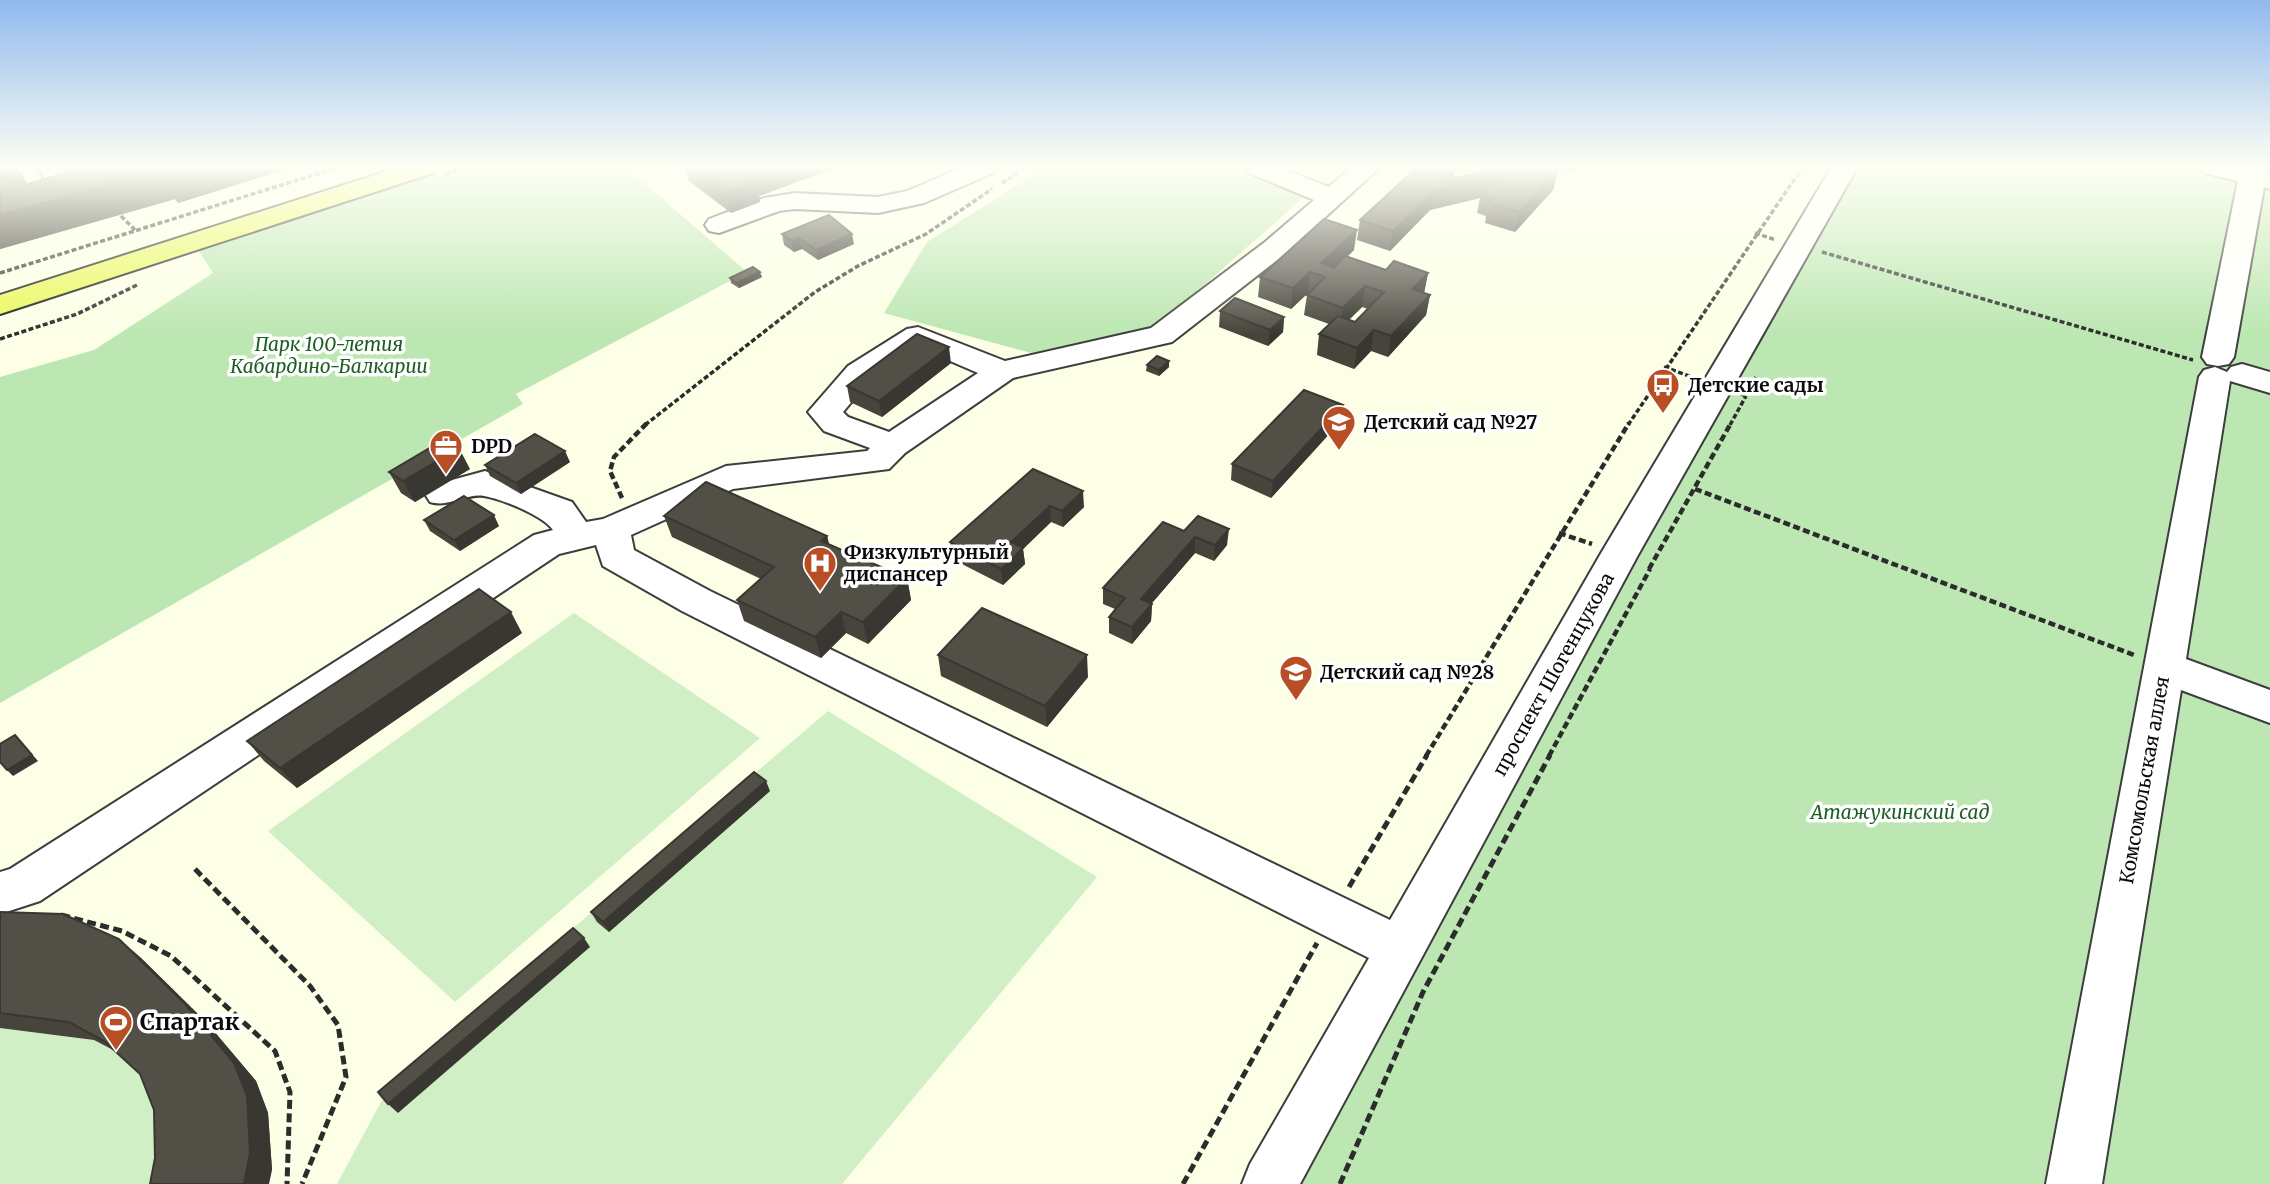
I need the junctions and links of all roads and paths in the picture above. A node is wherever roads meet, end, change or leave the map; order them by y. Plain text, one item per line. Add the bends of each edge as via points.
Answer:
1 (128, 223) edge
2 (160, 223) edge
3 (253, 223) edge
4 (724, 223) edge
5 (942, 223) edge
6 (1302, 223) edge
7 (1761, 223) edge
8 (1812, 223) edge
9 (2251, 223) edge
10 (719, 225) dead end
11 (135, 231) junction
12 (1754, 233) junction
13 (1777, 240) dead end
14 (1812, 249) dead end
15 (0, 273) edge
16 (0, 305) edge
17 (1664, 367) junction
18 (2228, 370) edge
19 (1002, 371) junction
20 (1692, 377) dead end
21 (1746, 396) dead end
22 (893, 445) junction
23 (1695, 489) junction
24 (443, 494) dead end
25 (608, 528) junction
26 (1559, 533) junction
27 (1592, 544) dead end
28 (2164, 667) junction
29 (2270, 707) edge
30 (195, 869) dead end
31 (0, 893) edge
32 (55, 915) edge
33 (1332, 916) junction
34 (1400, 949) junction
35 (287, 1184) edge
36 (302, 1184) edge
37 (1183, 1184) edge
38 (1270, 1184) edge
39 (1340, 1184) edge
40 (2074, 1184) edge

1 - 11 path
2 - 11 path
3 - 16 main road
4 - 10 street
5 - 25 path via 815,292 645,425 619,451 610,471 618,492
6 - 19 street via 1161,335
7 - 12 path
8 - 34 street, проспект Шогенцукова via 1619,555
9 - 18 street, Комсомольская аллея
11 - 15 path
12 - 13 path
12 - 17 path
14 - 18 path
17 - 20 path
17 - 26 path
18 - 28 street, Комсомольская аллея
19 - 22 street
19 - 22 street via 918,336 859,373 825,412 836,424
21 - 23 path
22 - 25 street via 877,461 726,478
23 - 28 path
23 - 39 path via 1647,567 1423,992
24 - 25 street via 485,483
25 - 31 street via 547,544 23,886
25 - 33 street via 616,557 696,601
26 - 27 path
26 - 33 path
28 - 29 street
28 - 40 street, Комсомольская аллея
30 - 36 path via 310,986 338,1026 346,1077
32 - 35 path via 122,931 171,956 275,1051 290,1092
33 - 34 street
33 - 37 path
34 - 38 street, проспект Шогенцукова

